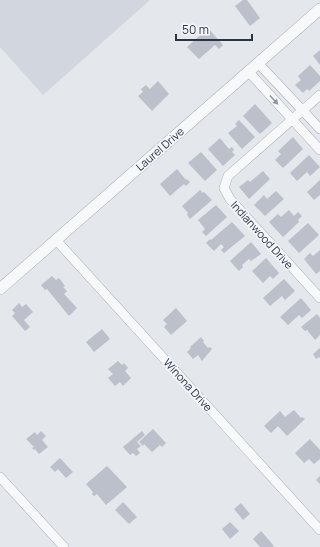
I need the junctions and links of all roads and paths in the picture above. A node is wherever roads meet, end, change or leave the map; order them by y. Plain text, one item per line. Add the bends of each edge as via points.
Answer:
1 (320, 9) edge
2 (258, 63) junction
3 (248, 71) junction
4 (320, 94) edge
5 (303, 110) junction
6 (292, 120) junction
7 (320, 129) edge
8 (320, 150) edge
9 (56, 240) junction
10 (0, 289) edge
11 (320, 298) edge
12 (0, 477) edge
13 (320, 530) edge
14 (64, 547) edge

1 - 2 street, Laurel Drive
2 - 3 street, Laurel Drive
2 - 5 street
3 -> 6 street
3 - 9 street, Laurel Drive
4 - 5 street
5 - 6 street
5 - 7 street
6 - 8 street
6 - 11 street, Indianwood Drive via 228,176 224,188 230,199
9 - 10 street, Laurel Drive
9 - 13 street, Winona Drive
12 - 14 street

